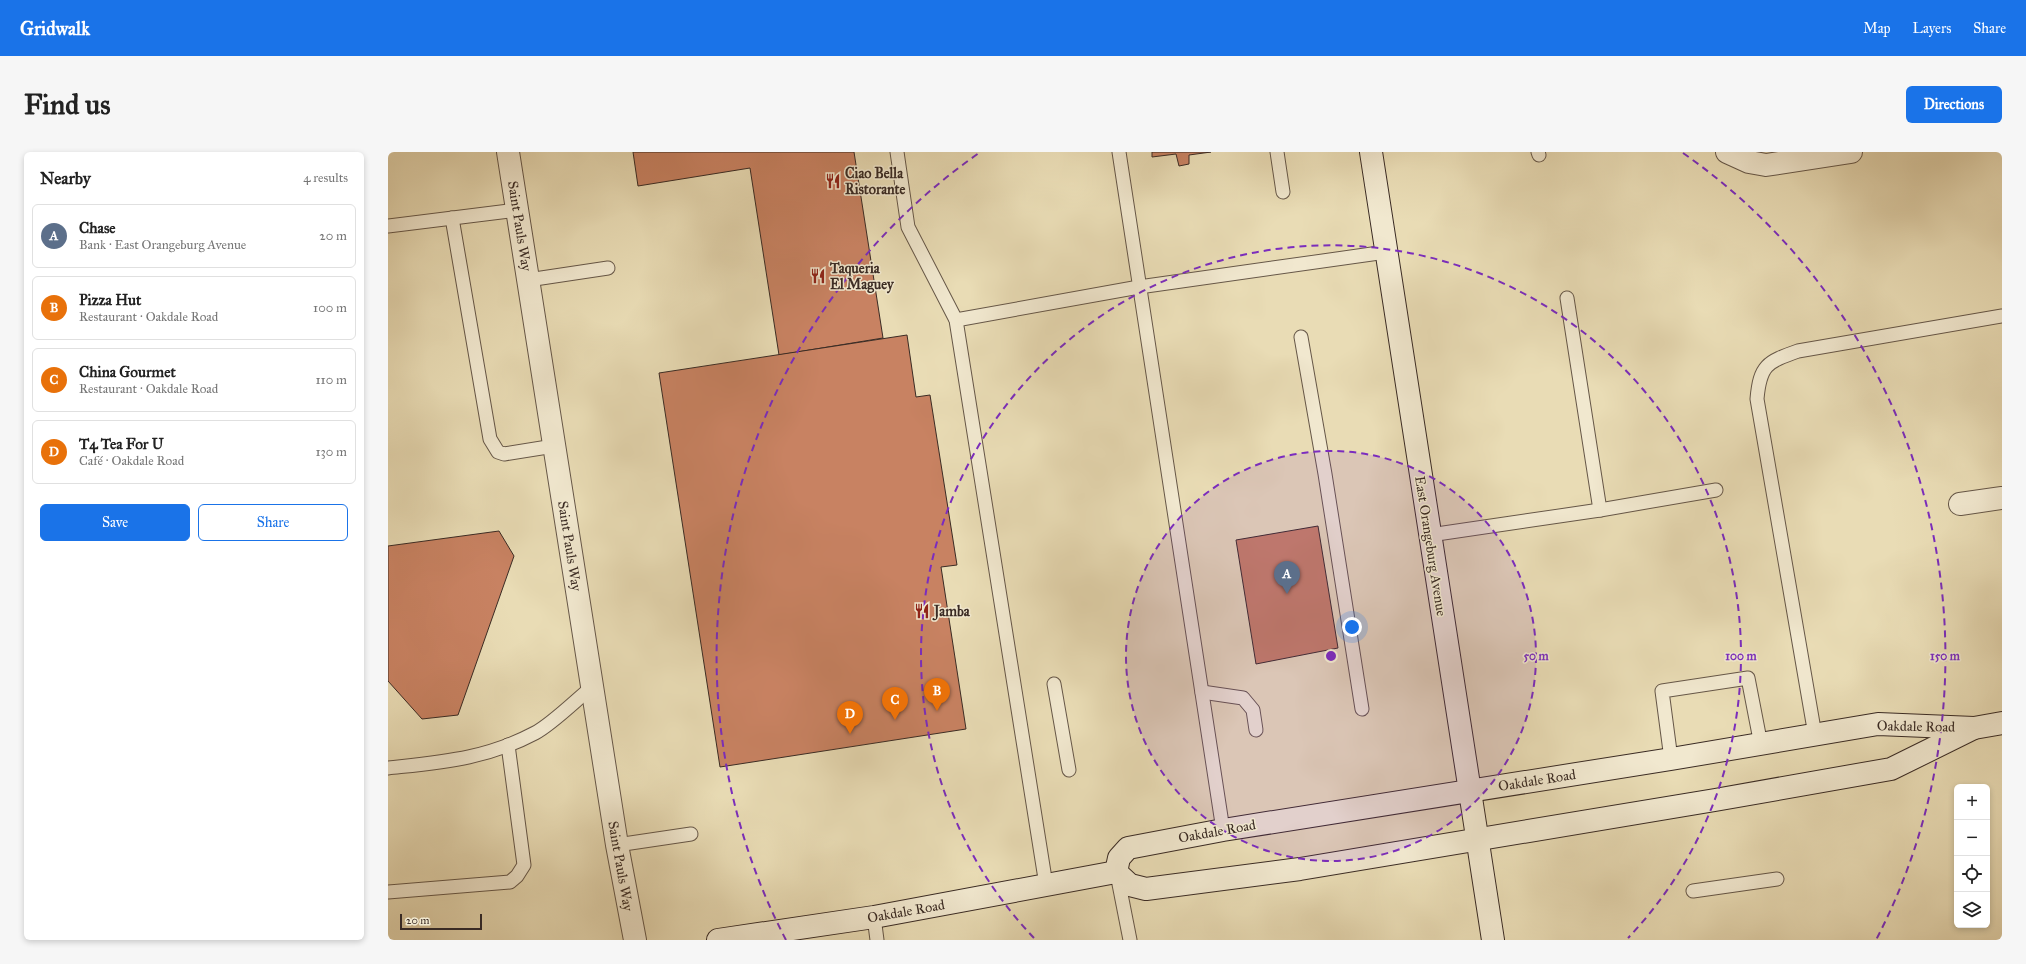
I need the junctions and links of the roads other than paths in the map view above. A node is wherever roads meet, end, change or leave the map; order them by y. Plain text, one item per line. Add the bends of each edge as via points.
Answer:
1 (508, 152) edge
2 (897, 152) edge
3 (1118, 152) edge
4 (1277, 152) edge
5 (1371, 152) edge
6 (1727, 152) edge
7 (1851, 152) edge
8 (1283, 192) dead end
9 (517, 210) junction
10 (452, 218) junction
11 (388, 226) edge
12 (1386, 252) junction
13 (608, 268) dead end
14 (528, 280) junction
15 (1139, 287) junction
16 (1567, 298) dead end
17 (2002, 316) edge
18 (956, 320) junction
19 (1301, 337) dead end
20 (554, 446) junction
21 (1716, 490) dead end
22 (2002, 498) edge
23 (1960, 504) dead end
24 (1600, 510) junction
25 (1430, 535) junction
26 (1054, 684) dead end
27 (592, 687) junction
28 (1202, 692) junction
29 (1362, 709) dead end
30 (2002, 723) edge
31 (1974, 728) junction
32 (1256, 730) dead end
33 (1815, 735) junction
34 (508, 745) junction
35 (1761, 745) junction
36 (1671, 760) junction
37 (388, 768) edge
38 (1069, 770) dead end
39 (1469, 790) junction
40 (1223, 830) junction
41 (691, 834) dead end
42 (1477, 839) junction
43 (617, 845) junction
44 (1116, 872) junction
45 (1777, 878) dead end
46 (1046, 885) junction
47 (1693, 891) dead end
48 (388, 892) edge
49 (874, 916) junction
50 (635, 940) edge
51 (718, 940) edge
52 (877, 940) edge
53 (1130, 940) edge
54 (1493, 940) edge

1 - 9 main road, Saint Pauls Way
2 - 18 lane via 908,227
3 - 15 lane
4 - 8 lane
5 - 12 main road, East Orangeburg Avenue
6 - 7 main road via 1749,162 1766,165
9 - 10 lane
9 - 14 main road, Saint Pauls Way
10 - 11 lane
10 - 20 lane via 490,439 498,452 504,454
12 - 15 lane
12 - 25 main road, East Orangeburg Avenue
13 - 14 lane
14 - 20 main road, Saint Pauls Way
15 - 18 lane
15 - 28 lane
16 - 24 lane
17 - 33 lane via 1798,351 1769,363 1759,380 1758,399
18 - 46 lane
19 - 29 lane
20 - 27 main road, Saint Pauls Way
21 - 24 lane
22 - 23 main road
24 - 25 lane
25 - 39 main road, East Orangeburg Avenue
26 - 38 lane
27 - 34 lane via 536,732
27 - 43 main road, Saint Pauls Way
28 - 32 lane via 1243,698 1252,710
28 - 40 lane
30 - 31 main road, Oakdale Road
31 - 33 main road, Oakdale Road via 1878,724
31 - 42 main road, Oakdale Road via 1891,769
33 - 35 main road, Oakdale Road
34 - 37 lane via 488,754 448,762
34 - 48 lane via 524,865 518,876 510,882
35 - 36 main road, Oakdale Road
35 - 36 lane via 1748,678 1669,690 1662,692
36 - 39 main road, Oakdale Road
39 - 40 main road, Oakdale Road
39 - 42 main road, East Orangeburg Avenue
40 - 44 main road, Oakdale Road via 1128,848 1119,858
41 - 43 lane
42 - 44 main road, Oakdale Road via 1300,869 1146,889 1130,885
42 - 54 main road, East Orangeburg Avenue
43 - 50 main road, Saint Pauls Way
44 - 46 main road, Oakdale Road
44 - 53 lane
45 - 47 lane
46 - 49 main road, Oakdale Road
49 - 51 main road, Oakdale Road
49 - 52 lane

